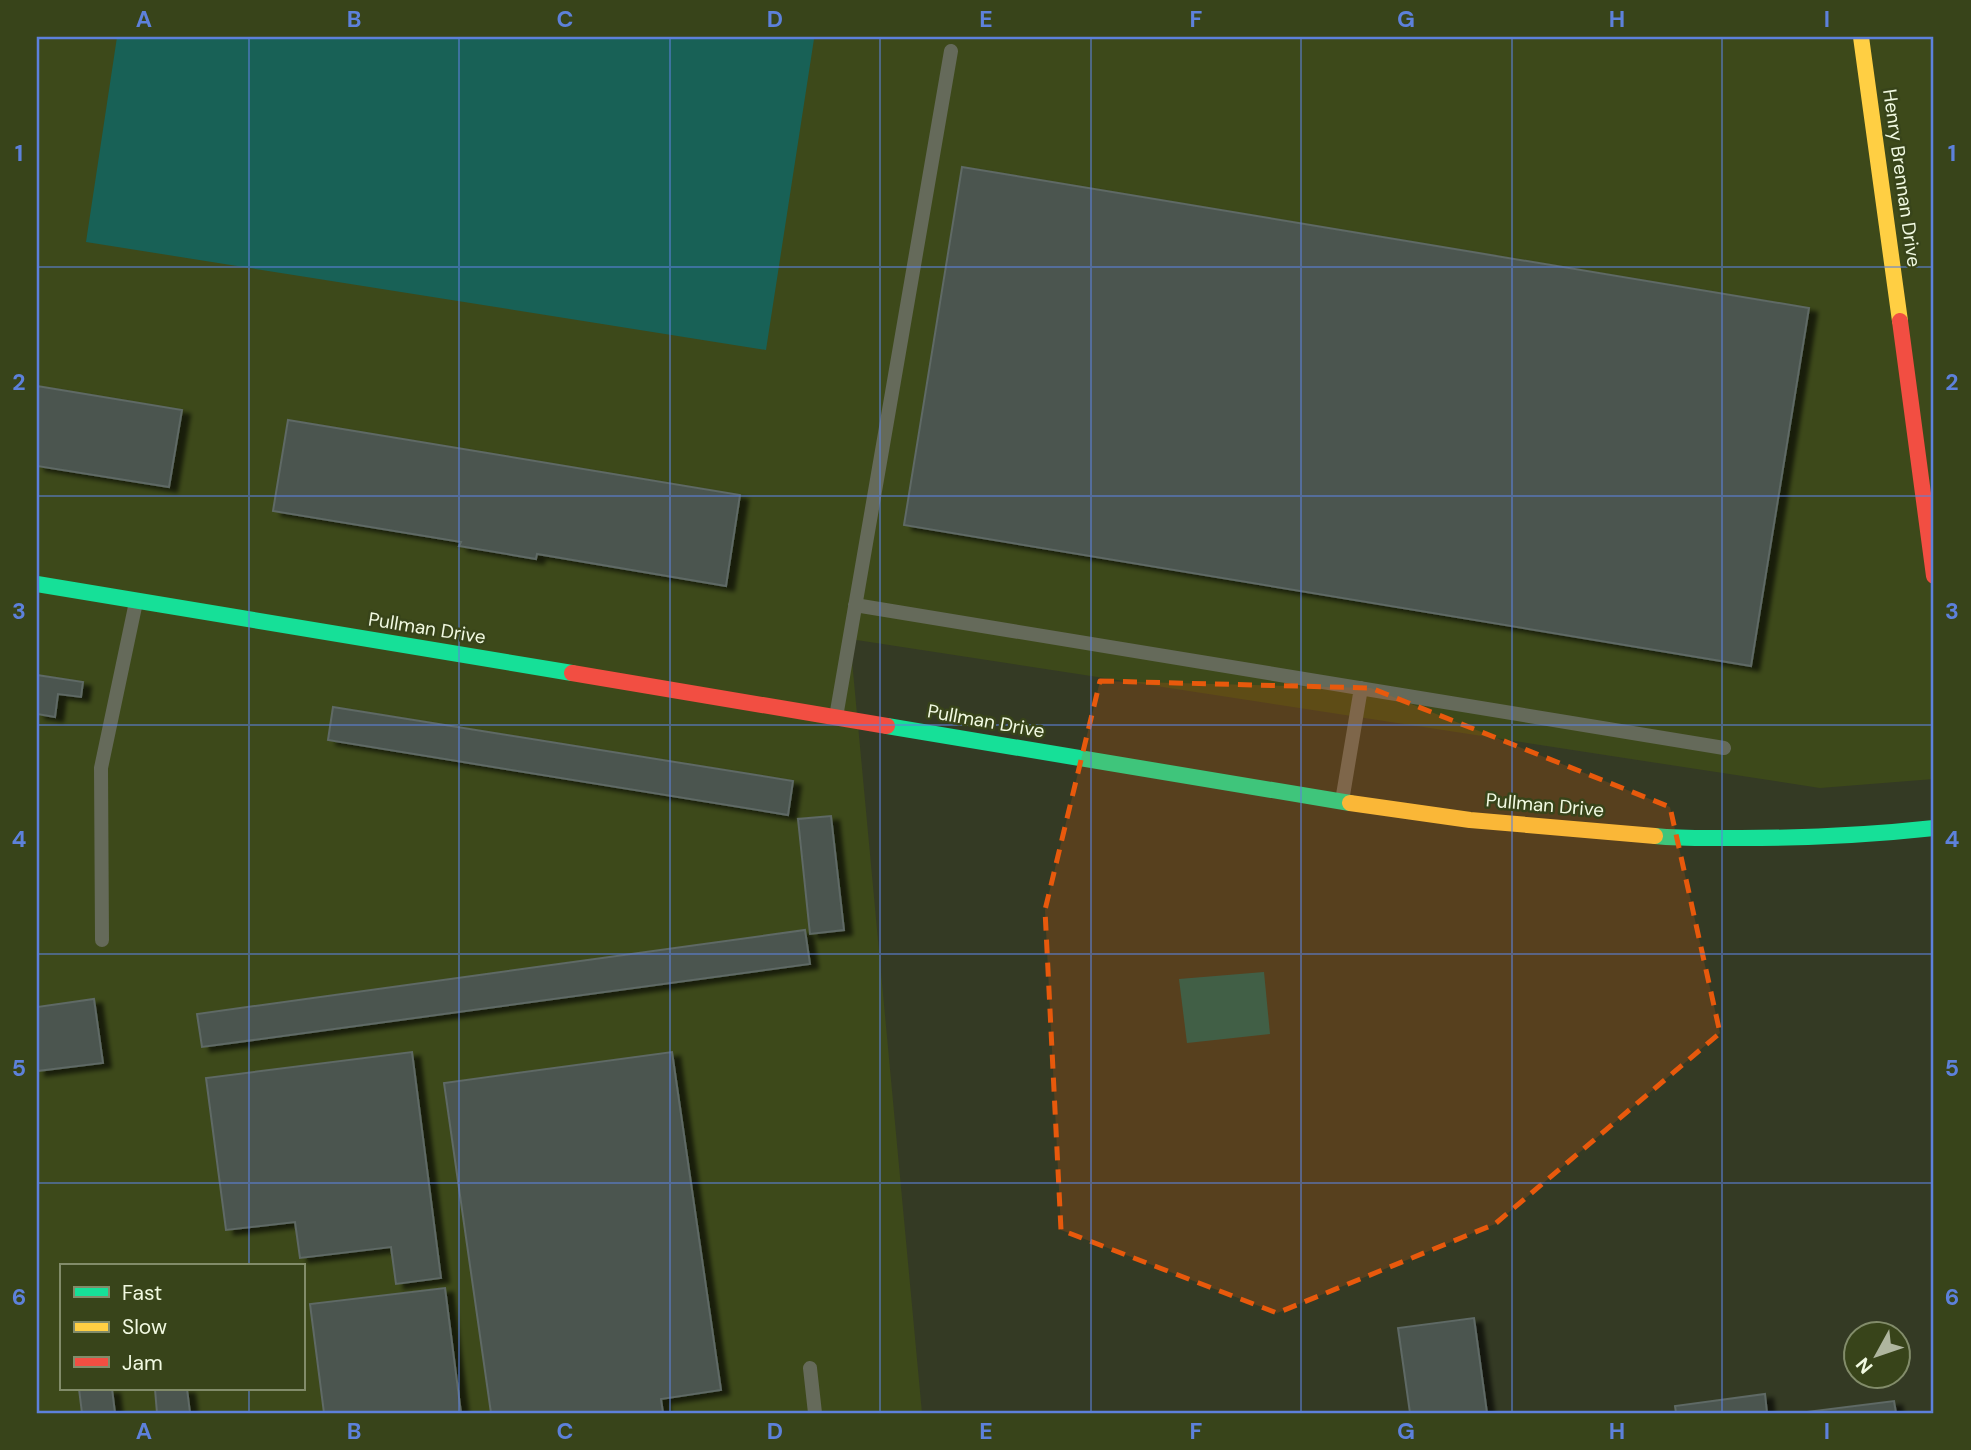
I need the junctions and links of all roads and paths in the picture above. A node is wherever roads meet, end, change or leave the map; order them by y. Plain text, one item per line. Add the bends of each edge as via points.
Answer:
1 (1861, 37) edge
2 (951, 51) dead end
3 (1934, 576) edge
4 (37, 584) edge
5 (136, 601) junction
6 (855, 606) junction
7 (1361, 688) junction
8 (836, 717) junction
9 (1724, 748) dead end
10 (1341, 802) junction
11 (1934, 828) edge
12 (102, 940) dead end
13 (810, 1368) dead end
14 (815, 1413) edge

1 - 3 street, Henry Brennan Drive
2 - 6 lane
4 - 5 street, Pullman Drive
5 - 8 street, Pullman Drive
5 - 12 lane via 102,768
6 - 7 lane
6 - 8 lane
7 - 9 lane
7 - 10 lane
8 - 10 street, Pullman Drive
10 - 11 street, Pullman Drive via 1470,820 1675,838 1871,835
13 - 14 lane

